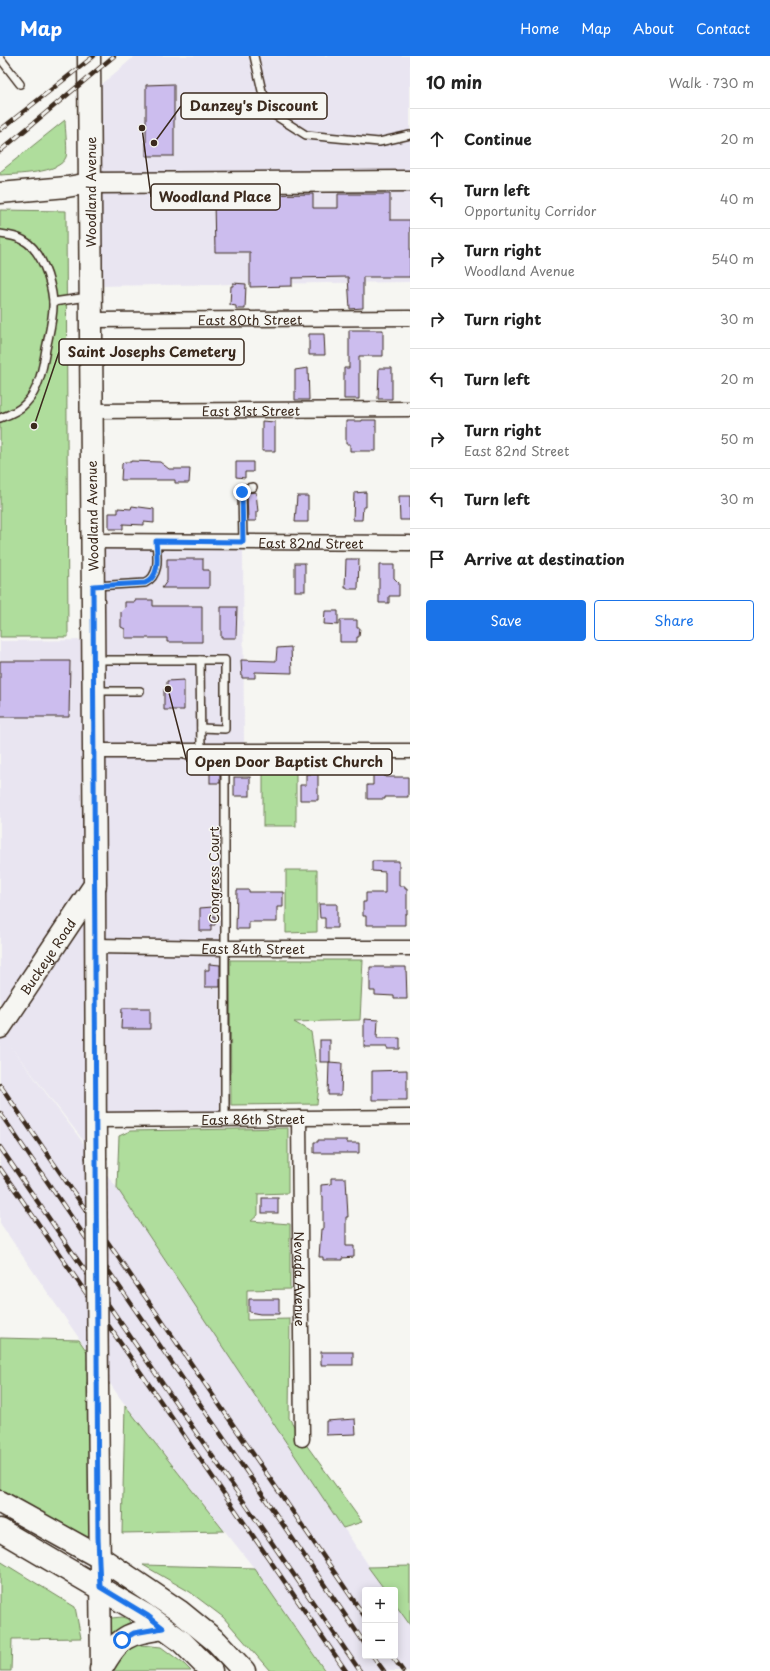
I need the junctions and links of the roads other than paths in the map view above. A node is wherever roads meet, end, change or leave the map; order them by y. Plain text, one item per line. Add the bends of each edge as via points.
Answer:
1 (89, 56) edge
2 (254, 56) edge
3 (0, 58) edge
4 (20, 84) dead end
5 (410, 134) edge
6 (410, 181) edge
7 (90, 183) junction
8 (0, 193) edge
9 (0, 234) edge
10 (91, 297) junction
11 (53, 302) junction
12 (410, 318) edge
13 (91, 320) junction
14 (410, 409) edge
15 (91, 411) junction
16 (0, 418) edge
17 (253, 487) dead end
18 (93, 541) junction
19 (156, 541) junction
20 (243, 542) junction
21 (410, 543) edge
22 (93, 586) junction
23 (94, 660) junction
24 (200, 660) junction
25 (94, 691) junction
26 (140, 691) dead end
27 (201, 728) junction
28 (94, 751) junction
29 (201, 751) junction
30 (225, 751) junction
31 (410, 751) edge
32 (95, 885) junction
33 (95, 946) junction
34 (225, 948) junction
35 (410, 948) edge
36 (0, 1027) edge
37 (410, 1117) edge
38 (225, 1118) junction
39 (299, 1118) junction
40 (96, 1120) junction
41 (302, 1439) dead end
42 (0, 1502) edge
43 (0, 1530) edge
44 (99, 1557) junction
45 (100, 1587) junction
46 (163, 1628) junction
47 (101, 1670) edge
48 (212, 1671) edge
49 (244, 1671) edge

1 - 7 main road, Woodland Avenue
2 - 5 lane via 262,91 276,116 306,135 379,142
3 - 4 lane
6 - 7 main road
7 - 8 main road
7 - 10 main road, Woodland Avenue
9 - 11 lane via 23,240 30,245 48,274
10 - 11 lane
10 - 13 main road, Woodland Avenue
11 - 16 lane via 45,354 33,393 18,410
12 - 13 street, East 80th Street
13 - 15 main road, Woodland Avenue
14 - 15 street, East 81st Street
15 - 18 main road, Woodland Avenue
17 - 20 lane via 243,489 242,492
18 - 19 street, East 82nd Street
18 - 22 main road, Woodland Avenue
19 - 20 street, East 82nd Street
19 - 22 lane via 157,568 150,580 145,583
20 - 21 street, East 82nd Street
22 - 23 main road, Woodland Avenue
23 - 24 lane
23 - 25 main road, Woodland Avenue
24 - 27 lane
24 - 27 lane via 225,660 225,728
25 - 26 lane
25 - 28 main road, Woodland Avenue
27 - 29 lane
28 - 29 street
28 - 32 main road, Woodland Avenue
29 - 30 street
30 - 31 street
30 - 34 lane, Congress Court
32 - 33 main road, Woodland Avenue
32 - 36 main road, Buckeye Road
33 - 34 street, East 84th Street
33 - 40 main road, Woodland Avenue
34 - 35 street, East 84th Street
34 - 38 lane, Congress Court
37 - 39 street, East 86th Street
38 - 39 street, East 86th Street
38 - 40 street, East 86th Street
39 - 41 street, Nevada Avenue
40 - 44 main road, Woodland Avenue, bridge
42 - 44 main road
43 - 45 main road
44 - 45 main road, Woodland Avenue
44 - 49 main road via 198,1626
45 - 46 main road
45 - 47 main road, Woodland Avenue
46 - 47 main road via 134,1633 122,1640 110,1653
46 - 48 main road via 181,1641

